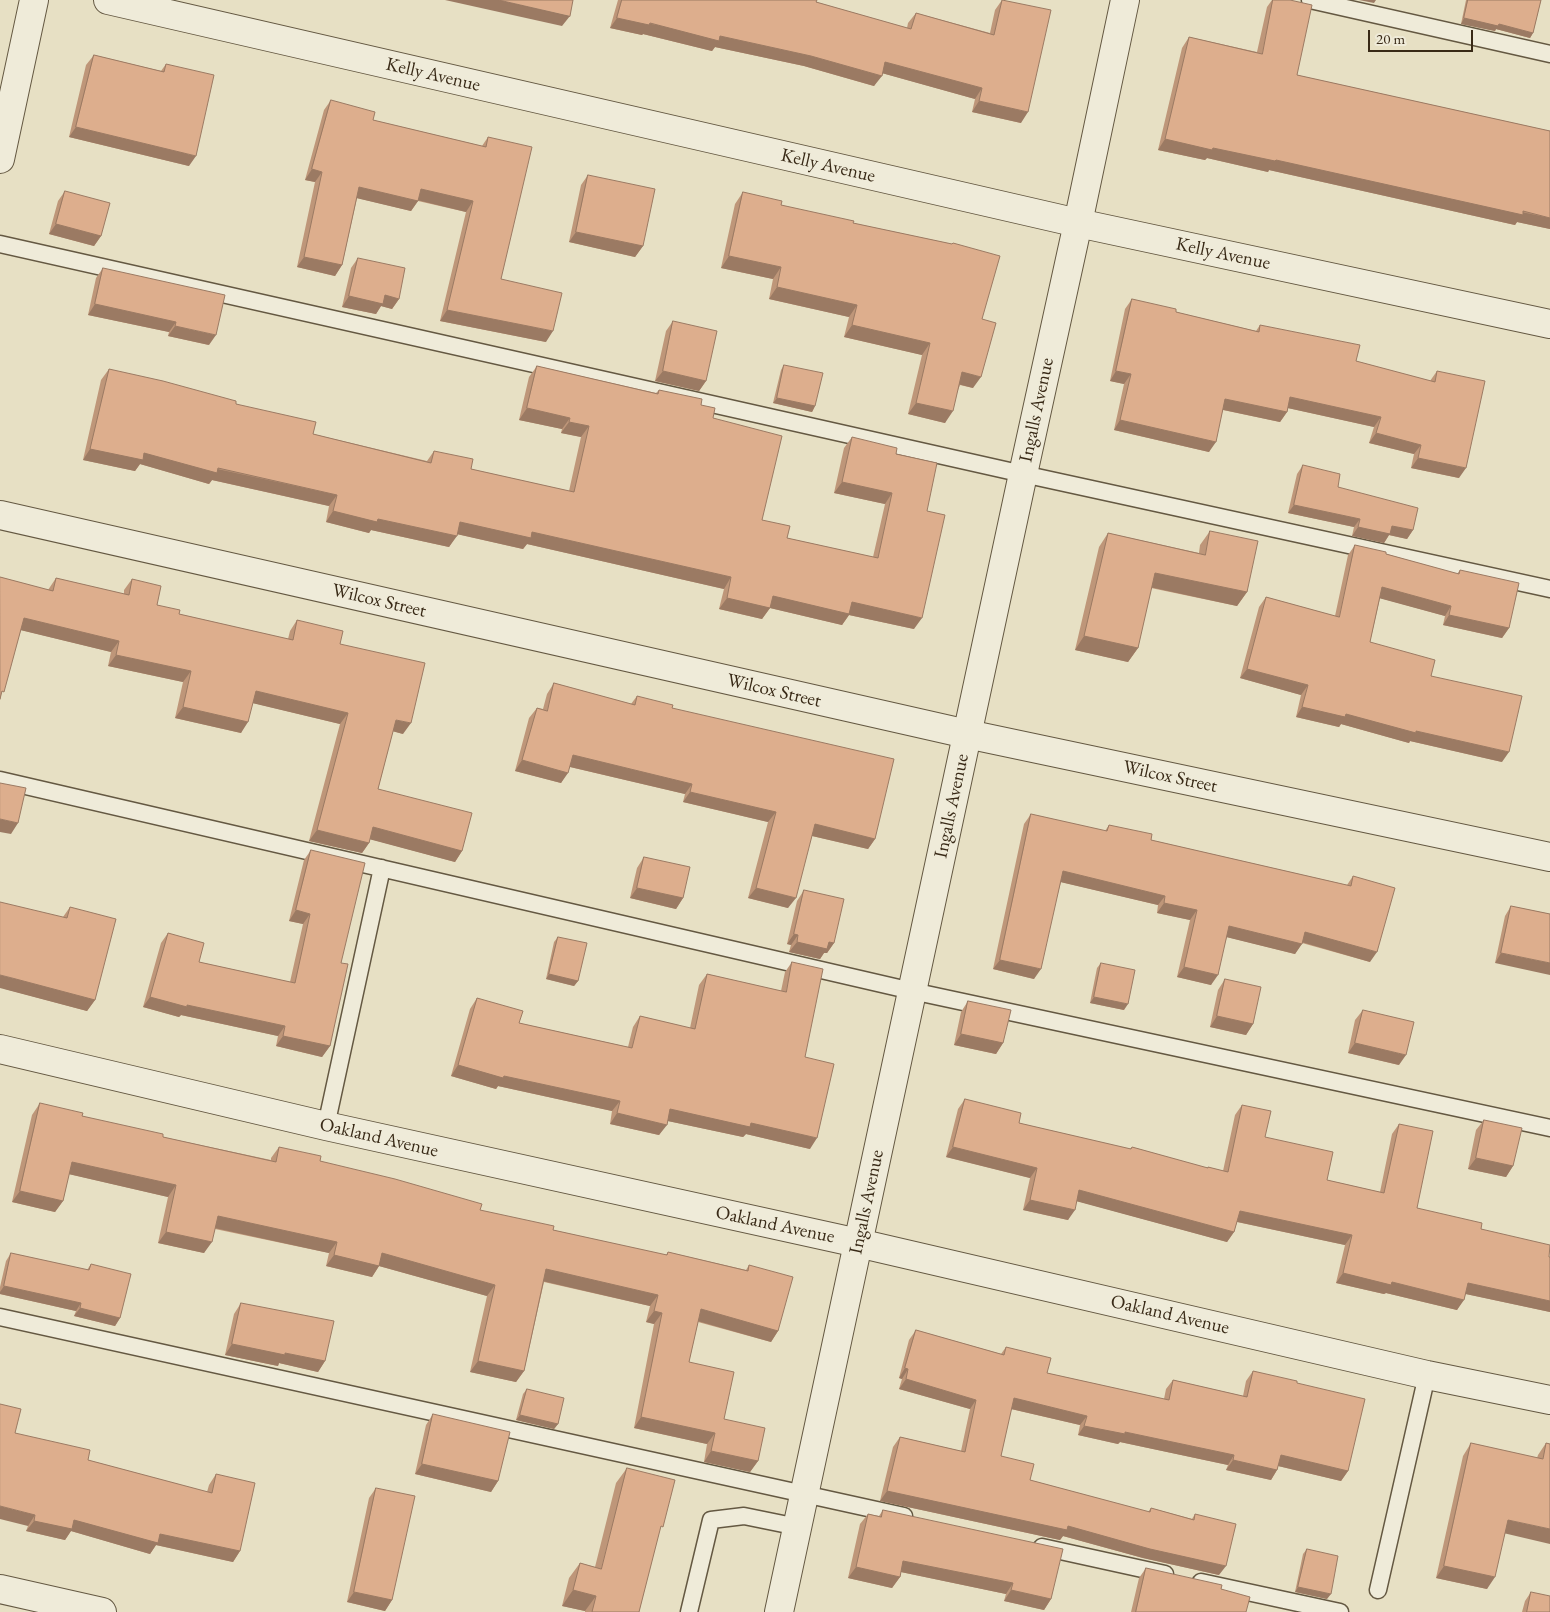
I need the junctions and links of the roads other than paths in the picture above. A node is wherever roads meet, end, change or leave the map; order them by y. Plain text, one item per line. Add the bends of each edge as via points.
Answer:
1 (34, 0) edge
2 (108, 0) edge
3 (1125, 0) edge
4 (1310, 0) edge
5 (1550, 54) edge
6 (0, 159) edge
7 (1078, 223) junction
8 (0, 244) edge
9 (1550, 324) edge
10 (1023, 474) junction
11 (0, 515) edge
12 (1550, 589) edge
13 (967, 734) junction
14 (0, 780) edge
15 (1550, 857) edge
16 (382, 868) junction
17 (912, 990) junction
18 (0, 1049) edge
19 (326, 1126) junction
20 (1550, 1128) edge
21 (858, 1243) junction
22 (0, 1317) edge
23 (1427, 1375) junction
24 (1550, 1400) edge
25 (804, 1495) junction
26 (921, 1520) edge
27 (798, 1527) junction
28 (1028, 1544) edge
29 (0, 1589) edge
30 (1378, 1590) dead end
31 (102, 1612) edge
32 (689, 1612) edge
33 (779, 1612) edge
34 (1340, 1612) edge

1 - 6 street
2 - 7 street, Kelly Avenue
3 - 7 street, Ingalls Avenue
4 - 5 lane
7 - 9 street, Kelly Avenue
7 - 10 street, Ingalls Avenue
8 - 10 lane
10 - 12 lane
10 - 13 street, Ingalls Avenue
11 - 13 street, Wilcox Street
13 - 15 street, Wilcox Street
13 - 17 street, Ingalls Avenue
14 - 16 lane
16 - 17 lane
16 - 19 lane
17 - 20 lane
17 - 21 street, Ingalls Avenue
18 - 19 street, Oakland Avenue
19 - 21 street, Oakland Avenue
21 - 23 street, Oakland Avenue
21 - 25 street, Ingalls Avenue
22 - 25 lane
23 - 24 street, Oakland Avenue
23 - 30 lane
25 - 26 lane
25 - 27 street, Ingalls Avenue
27 - 32 lane via 744,1516 711,1520
27 - 33 street, Ingalls Avenue
28 - 34 lane
29 - 31 street

